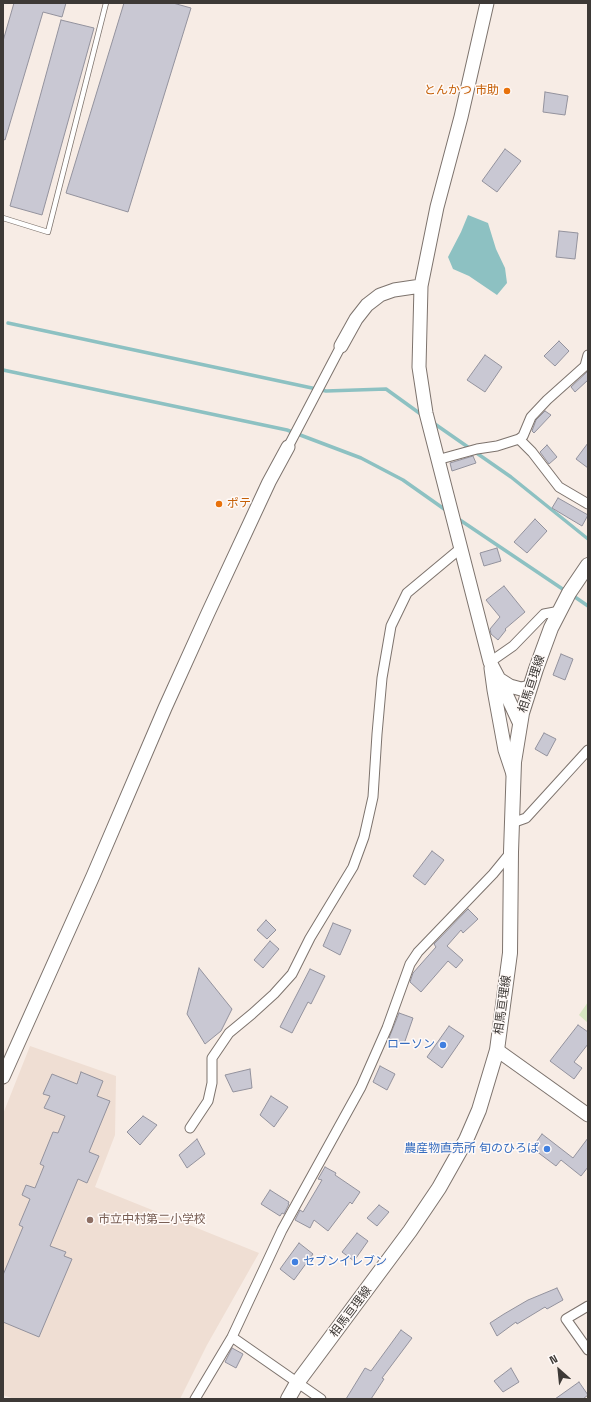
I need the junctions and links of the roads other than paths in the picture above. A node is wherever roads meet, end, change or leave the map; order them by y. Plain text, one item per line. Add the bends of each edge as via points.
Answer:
1 (106, 3) edge
2 (487, 3) edge
3 (3, 218) edge
4 (421, 286) junction
5 (341, 346) joint
6 (588, 354) edge
7 (519, 439) junction
8 (288, 447) joint
9 (437, 460) junction
10 (588, 504) edge
11 (461, 548) junction
12 (588, 565) edge
13 (560, 611) junction
14 (490, 662) junction
15 (499, 679) junction
16 (530, 687) junction
17 (520, 724) junction
18 (588, 750) edge
19 (514, 778) junction
20 (512, 823) junction
21 (511, 852) junction
22 (497, 1050) junction
23 (3, 1077) edge
24 (588, 1115) edge
25 (190, 1128) dead end
26 (588, 1306) edge
27 (232, 1337) junction
28 (588, 1350) edge
29 (297, 1383) junction
30 (195, 1399) edge
31 (288, 1399) edge
32 (321, 1399) edge

1 - 3 lane via 48,232
2 - 4 street
4 - 5 street via 380,295 367,305 356,319
4 - 9 street via 420,367 426,413
5 - 8 street
6 - 7 street via 585,366 531,417 523,436
7 - 9 street
7 - 10 street via 560,487
8 - 23 street via 208,613
9 - 11 street
11 - 14 street
11 - 25 street via 407,593 391,626 382,678 373,797 364,837 353,867 310,938 292,974 274,994 229,1033 212,1058 212,1083 208,1101
12 - 13 main road, 相馬亘理線
13 - 14 street via 544,614 513,646
13 - 16 main road, 相馬亘理線 via 551,628
14 - 15 street
14 - 19 street via 505,750
15 - 16 street via 521,689
15 - 17 street
16 - 17 main road, 相馬亘理線
17 - 19 main road, 相馬亘理線
18 - 20 street via 526,818
19 - 20 main road, 相馬亘理線
20 - 21 main road, 相馬亘理線
21 - 22 main road, 相馬亘理線 via 510,953
21 - 27 street via 418,952 410,964 387,1028 361,1087 282,1230
22 - 24 street
22 - 29 main road, 相馬亘理線 via 479,1110 466,1140 439,1188 376,1278
26 - 28 street via 566,1319
27 - 29 street
27 - 30 street
29 - 31 main road, 相馬亘理線
29 - 32 street

